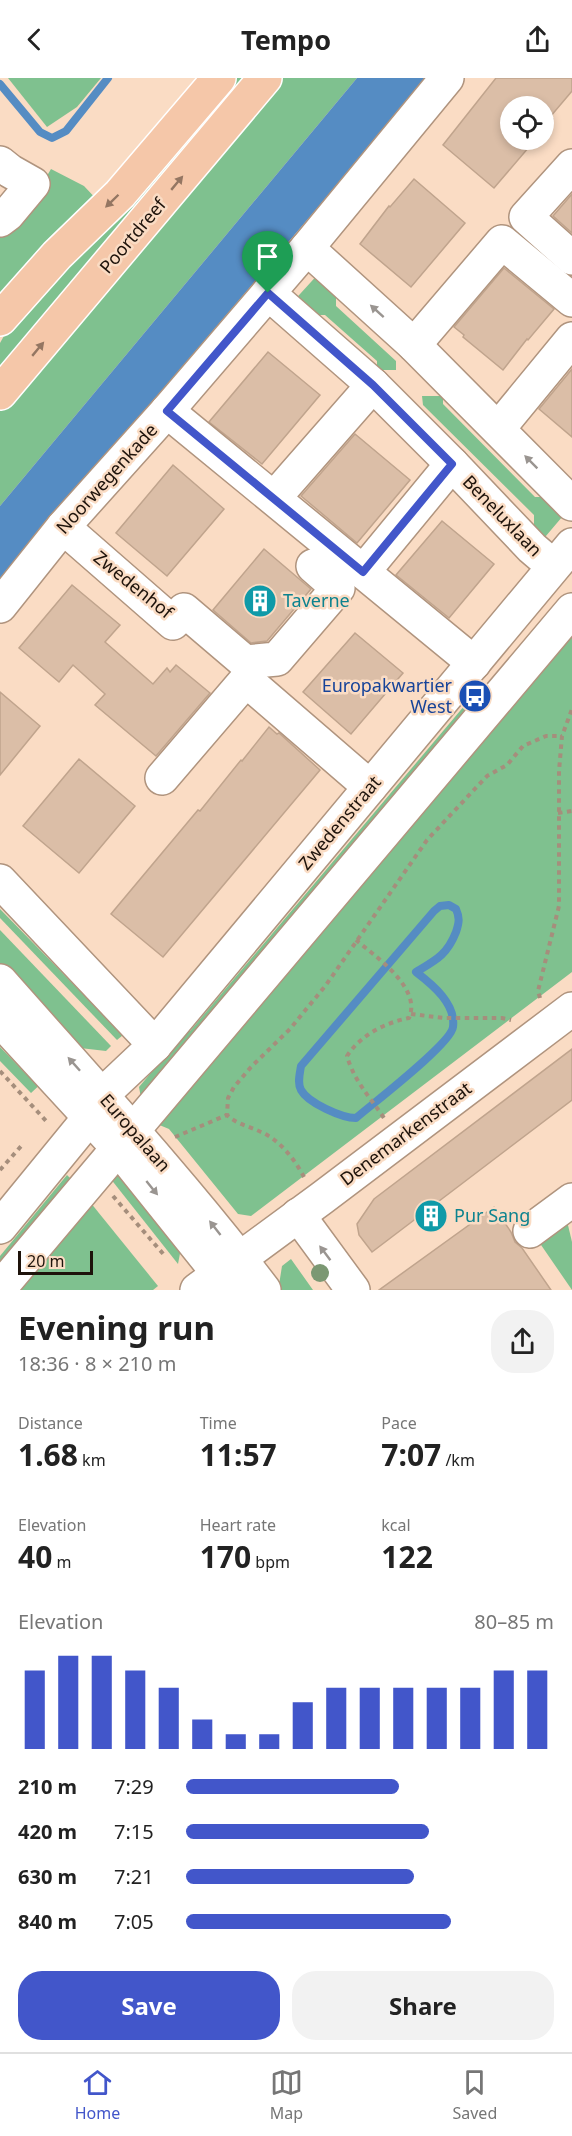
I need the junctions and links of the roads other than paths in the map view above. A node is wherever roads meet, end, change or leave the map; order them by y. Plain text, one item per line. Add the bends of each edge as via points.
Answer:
1 (219, 78) edge
2 (265, 78) edge
3 (447, 78) edge
4 (0, 163) edge
5 (572, 166) edge
6 (0, 220) edge
7 (307, 248) junction
8 (572, 258) edge
9 (268, 293) junction
10 (572, 300) edge
11 (0, 319) edge
12 (572, 339) edge
13 (414, 345) junction
14 (373, 385) junction
15 (0, 393) edge
16 (167, 411) junction
17 (498, 429) junction
18 (452, 464) junction
19 (569, 493) edge
20 (274, 498) junction
21 (63, 527) junction
22 (567, 551) edge
23 (313, 566) dead end
24 (363, 572) junction
25 (0, 606) edge
26 (572, 610) edge
27 (474, 663) junction
28 (162, 778) dead end
29 (370, 787) junction
30 (0, 881) edge
31 (0, 981) edge
32 (557, 1005) edge
33 (0, 1020) edge
34 (155, 1045) junction
35 (96, 1106) junction
36 (125, 1139) junction
37 (572, 1200) edge
38 (310, 1207) junction
39 (0, 1227) edge
40 (530, 1231) dead end
41 (222, 1278) edge
42 (0, 1288) edge
43 (264, 1290) edge
44 (353, 1290) edge

1 -> 11 main road, Poortdreef via 120,194 57,255
15 -> 2 main road, Poortdreef
3 - 7 street, Noorwegenkade
4 - 6 street via 33,184
5 - 8 street via 526,217
7 - 9 street, Noorwegenkade
13 -> 7 street
9 - 14 street, Beneluxlaan
9 - 16 street, Noorwegenkade
10 - 13 street via 502,242
12 - 17 street
13 - 17 street
14 - 18 street, Beneluxlaan
14 - 20 street
16 - 20 street
16 - 21 street, Noorwegenkade
19 -> 17 street
18 - 22 street, Beneluxlaan via 532,548
18 - 24 street
20 - 24 street
21 - 23 street, Zwedenhof via 173,623 184,610 244,662 277,659 338,588
21 - 25 street, Noorwegenkade
22 - 27 street, Zwedenstraat
24 - 27 street
26 - 36 street
27 - 29 street, Zwedenstraat
28 - 29 street via 246,680
29 - 34 street, Zwedenstraat
30 - 34 street
35 -> 31 street, Europalaan
32 - 38 street, Denemarkenstraat
33 - 35 street, Europalaan
34 - 35 street, Zwedenstraat
35 - 36 street, Europalaan
35 - 39 street, Zwedenstraat
36 - 41 street, Europalaan via 211,1223
36 - 42 street
37 - 40 street
38 - 41 street, Denemarkenstraat
44 -> 38 street
41 - 43 street, Europalaan

